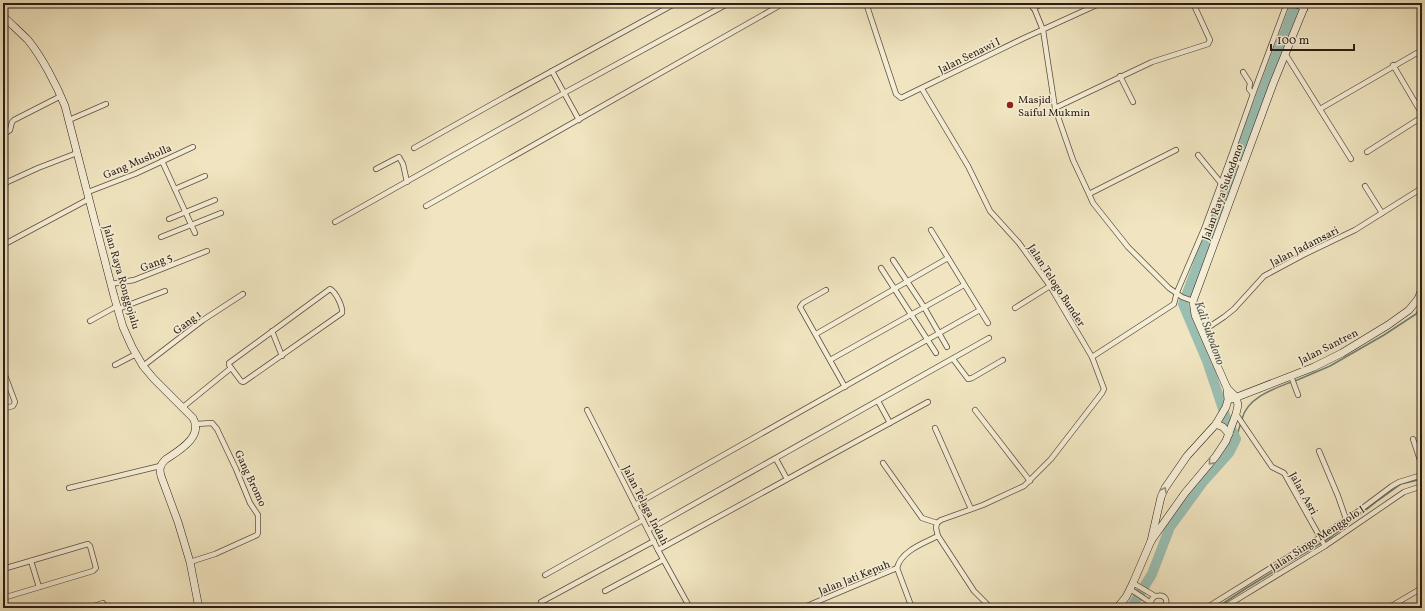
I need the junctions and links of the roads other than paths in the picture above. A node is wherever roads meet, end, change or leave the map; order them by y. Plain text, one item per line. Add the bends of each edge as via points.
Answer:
1 (676, 3) edge
2 (729, 3) edge
3 (784, 3) edge
4 (866, 3) edge
5 (1045, 3) edge
6 (1101, 3) edge
7 (1193, 3) edge
8 (1287, 3) edge
9 (1294, 4) edge
10 (1033, 5) edge
11 (1305, 6) edge
12 (3, 16) edge
13 (1043, 30) junction
14 (1422, 50) edge
15 (1286, 55) junction
16 (1393, 65) junction
17 (552, 71) junction
18 (1243, 72) dead end
19 (1120, 76) junction
20 (922, 89) junction
21 (564, 93) junction
22 (1253, 94) junction
23 (61, 96) junction
24 (1133, 102) dead end
25 (106, 104) dead end
26 (1055, 108) junction
27 (1320, 108) junction
28 (1422, 115) edge
29 (69, 120) junction
30 (579, 120) junction
31 (3, 135) edge
32 (193, 147) dead end
33 (414, 148) dead end
34 (1176, 150) dead end
35 (1367, 152) dead end
36 (77, 153) junction
37 (1198, 155) dead end
38 (1351, 159) dead end
39 (162, 161) junction
40 (1236, 162) junction
41 (376, 169) dead end
42 (205, 176) dead end
43 (410, 180) junction
44 (1221, 183) junction
45 (3, 184) edge
46 (1365, 186) dead end
47 (1422, 188) edge
48 (175, 189) junction
49 (1089, 194) junction
50 (88, 195) junction
51 (215, 200) dead end
52 (426, 206) dead end
53 (186, 212) junction
54 (221, 213) dead end
55 (1382, 213) junction
56 (169, 219) dead end
57 (334, 222) dead end
58 (192, 225) junction
59 (932, 230) dead end
60 (195, 233) dead end
61 (161, 237) dead end
62 (3, 245) edge
63 (207, 251) dead end
64 (948, 258) junction
65 (893, 260) dead end
66 (881, 268) dead end
67 (907, 282) junction
68 (111, 284) junction
69 (964, 285) junction
70 (1050, 286) junction
71 (894, 289) junction
72 (826, 290) dead end
73 (1422, 290) edge
74 (164, 291) dead end
75 (1177, 292) junction
76 (243, 294) dead end
77 (1191, 301) junction
78 (117, 307) junction
79 (924, 307) junction
80 (1015, 308) dead end
81 (980, 310) junction
82 (911, 315) junction
83 (90, 321) dead end
84 (988, 323) dead end
85 (272, 331) junction
86 (1202, 331) junction
87 (940, 333) junction
88 (816, 334) junction
89 (989, 338) dead end
90 (927, 340) junction
91 (947, 347) dead end
92 (936, 353) dead end
93 (136, 354) junction
94 (282, 356) junction
95 (1092, 358) junction
96 (953, 359) junction
97 (830, 360) junction
98 (1003, 360) dead end
99 (115, 365) dead end
100 (143, 366) junction
101 (231, 368) junction
102 (3, 370) edge
103 (1292, 380) junction
104 (845, 387) junction
105 (1228, 388) junction
106 (1298, 395) dead end
107 (1236, 397) junction
108 (878, 401) junction
109 (928, 402) dead end
110 (1227, 404) junction
111 (183, 408) junction
112 (3, 409) edge
113 (587, 410) dead end
114 (975, 410) dead end
115 (1238, 419) junction
116 (890, 422) junction
117 (1216, 423) junction
118 (196, 424) junction
119 (936, 428) dead end
120 (1229, 431) junction
121 (1414, 439) dead end
122 (1320, 451) dead end
123 (776, 459) junction
124 (883, 464) dead end
125 (160, 466) junction
126 (1422, 466) edge
127 (1422, 475) edge
128 (787, 480) junction
129 (1030, 481) junction
130 (1422, 486) edge
131 (69, 488) dead end
132 (635, 505) junction
133 (971, 509) junction
134 (1158, 510) junction
135 (1167, 517) junction
136 (1346, 519) junction
137 (643, 520) junction
138 (937, 523) junction
139 (648, 530) junction
140 (938, 536) junction
141 (1320, 538) junction
142 (654, 541) junction
143 (1151, 541) junction
144 (1324, 546) junction
145 (658, 550) junction
146 (31, 561) junction
147 (661, 561) junction
148 (190, 562) junction
149 (897, 568) junction
150 (3, 569) edge
151 (545, 575) dead end
152 (39, 587) junction
153 (1133, 587) junction
154 (1422, 588) edge
155 (606, 590) dead end
156 (1154, 596) junction
157 (3, 598) edge
158 (541, 602) dead end
159 (103, 603) dead end
160 (1151, 603) junction
161 (1166, 607) edge
162 (88, 608) edge
163 (199, 608) edge
164 (690, 608) edge
165 (802, 608) edge
166 (912, 608) edge
167 (991, 608) edge
168 (1117, 608) edge
169 (1153, 608) edge
170 (1206, 608) edge
171 (1222, 608) edge
172 (1388, 608) edge

1 - 17 street
2 - 21 street
3 - 30 street
4 - 20 street, Jalan Senawi I via 896,94 901,98
5 - 10 street
6 - 13 street, Jalan Senawi I
7 - 19 street via 1210,40 1209,43 1152,62
8 - 22 street
9 - 11 street
10 - 13 street
11 - 15 street, Jalan Raya Sukodono
12 - 23 street, Jalan Raya Ronggojalu via 35,50
13 - 20 street, Jalan Senawi I
13 - 26 street
14 - 16 street
15 - 27 street
15 - 40 street, Jalan Raya Sukodono
16 - 27 street
16 - 28 street
17 - 21 street
17 - 33 street
18 - 22 street
19 - 24 street
19 - 26 street
20 - 70 street, Jalan Telogo Bunder via 968,166 990,211 1019,243
21 - 30 street
21 - 43 street
22 - 40 street
23 - 29 street, Jalan Raya Ronggojalu
23 - 31 street via 14,120 10,130
25 - 29 street
26 - 49 street via 1073,160
27 - 38 street
28 - 35 street
29 - 36 street, Jalan Raya Ronggojalu
30 - 52 street
32 - 39 street, Gang Musholla
34 - 49 street
36 - 45 street
36 - 50 street, Jalan Raya Ronggojalu
37 - 44 street
39 - 48 street
39 - 50 street, Gang Musholla
40 - 44 street
40 - 77 street, Jalan Raya Sukodono via 1213,250
41 - 43 street via 399,157
42 - 48 street
43 - 57 street
44 - 75 street
46 - 55 street
47 - 55 street, Jalan Jadamsari
48 - 53 street
49 - 75 street via 1093,203 1128,247 1169,288
50 - 62 street, Gang Musholla
50 - 68 street, Jalan Raya Ronggojalu
51 - 53 street
53 - 56 street
53 - 58 street
54 - 58 street
55 - 86 street, Jalan Jadamsari via 1355,230 1264,276 1234,309
58 - 60 street
58 - 61 street
59 - 64 street
63 - 68 street, Gang 5 via 140,278
64 - 67 street
64 - 69 street
65 - 67 street
66 - 71 street
67 - 71 street
67 - 79 street
68 - 78 street, Jalan Raya Ronggojalu
69 - 79 street
69 - 81 street
70 - 80 street
70 - 95 street, Jalan Telogo Bunder
71 - 82 street
71 - 88 street
72 - 88 street via 800,306
73 - 103 street, Jalan Santren via 1414,305 1388,325
74 - 78 street
75 - 77 street
75 - 95 street via 1174,304
76 - 100 street, Gang 1 via 203,320
77 - 86 street
78 - 83 street
78 - 93 street, Jalan Raya Ronggojalu
79 - 82 street
79 - 87 street
81 - 84 street
81 - 87 street
82 - 90 street
82 - 97 street
85 - 94 street
85 - 94 street via 330,289 342,309 342,313
85 - 101 street via 229,363
86 - 105 street
87 - 90 street
87 - 91 street
88 - 97 street
89 - 96 street
90 - 92 street
90 - 104 street
93 - 99 street
93 - 100 street, Jalan Raya Ronggojalu
94 - 101 street via 244,382
95 - 129 street, Jalan Telogo Bunder via 1104,389 1102,393 1051,459
96 - 98 street via 968,379
96 - 108 street
97 - 104 street
100 - 111 street, Jalan Raya Ronggojalu
101 - 111 street
102 - 112 street via 15,402 13,406
103 - 106 street
103 - 107 street, Jalan Santren
104 - 132 street
105 - 107 street
105 - 110 street
107 - 110 street, Jalan Santren
107 - 115 street
108 - 116 street
108 - 123 street
109 - 116 street
110 - 117 street
111 - 118 street, Jalan Raya Ronggojalu
113 - 132 street, Jalan Telaga Indah
114 - 129 street
115 - 120 street
115 - 141 street, Jalan Asri via 1272,467 1284,473
116 - 128 street
117 - 120 street
134 -> 117 street via 1161,497 1173,475
118 - 125 street via 190,440
118 - 148 street, Gang Bromo via 212,423 217,429 250,503 258,515 258,533 215,554
119 - 133 street
120 -> 135 street via 1222,448
121 - 126 street
122 - 136 street
123 - 128 street
123 - 139 street
124 - 138 street via 922,518
125 - 131 street
125 - 148 street via 161,476
127 - 136 street via 1392,486
128 - 145 street
129 - 133 street, Jalan Telogo Bunder
130 - 144 street, Jalan Singo Menggolo I via 1404,492
132 - 137 street, Jalan Telaga Indah
133 - 138 street, Jalan Telogo Bunder
134 - 135 street
134 - 143 street
135 - 143 street
136 - 141 street
137 - 139 street, Jalan Telaga Indah
137 - 151 street
138 - 140 street
139 - 142 street, Jalan Telaga Indah
140 - 149 street via 909,551 898,563
140 - 167 street via 974,591
141 - 144 street, Jalan Asri
141 - 170 street
142 - 145 street, Jalan Telaga Indah
142 - 158 street
143 - 153 street
144 - 171 street, Jalan Singo Menggolo I
145 - 147 street, Jalan Telaga Indah
146 - 150 street
146 - 152 street
146 - 152 street via 86,544 90,546 95,570
147 - 155 street
147 - 164 street, Jalan Telaga Indah
148 - 163 street
149 - 165 street, Jalan Jati Kepuh
149 - 166 street, Jalan Jati Kepuh
152 - 157 street
153 - 156 street
153 - 160 street
153 - 168 street
154 - 172 street
156 - 160 street
156 - 161 street via 1164,597
159 - 162 street
160 - 169 street

